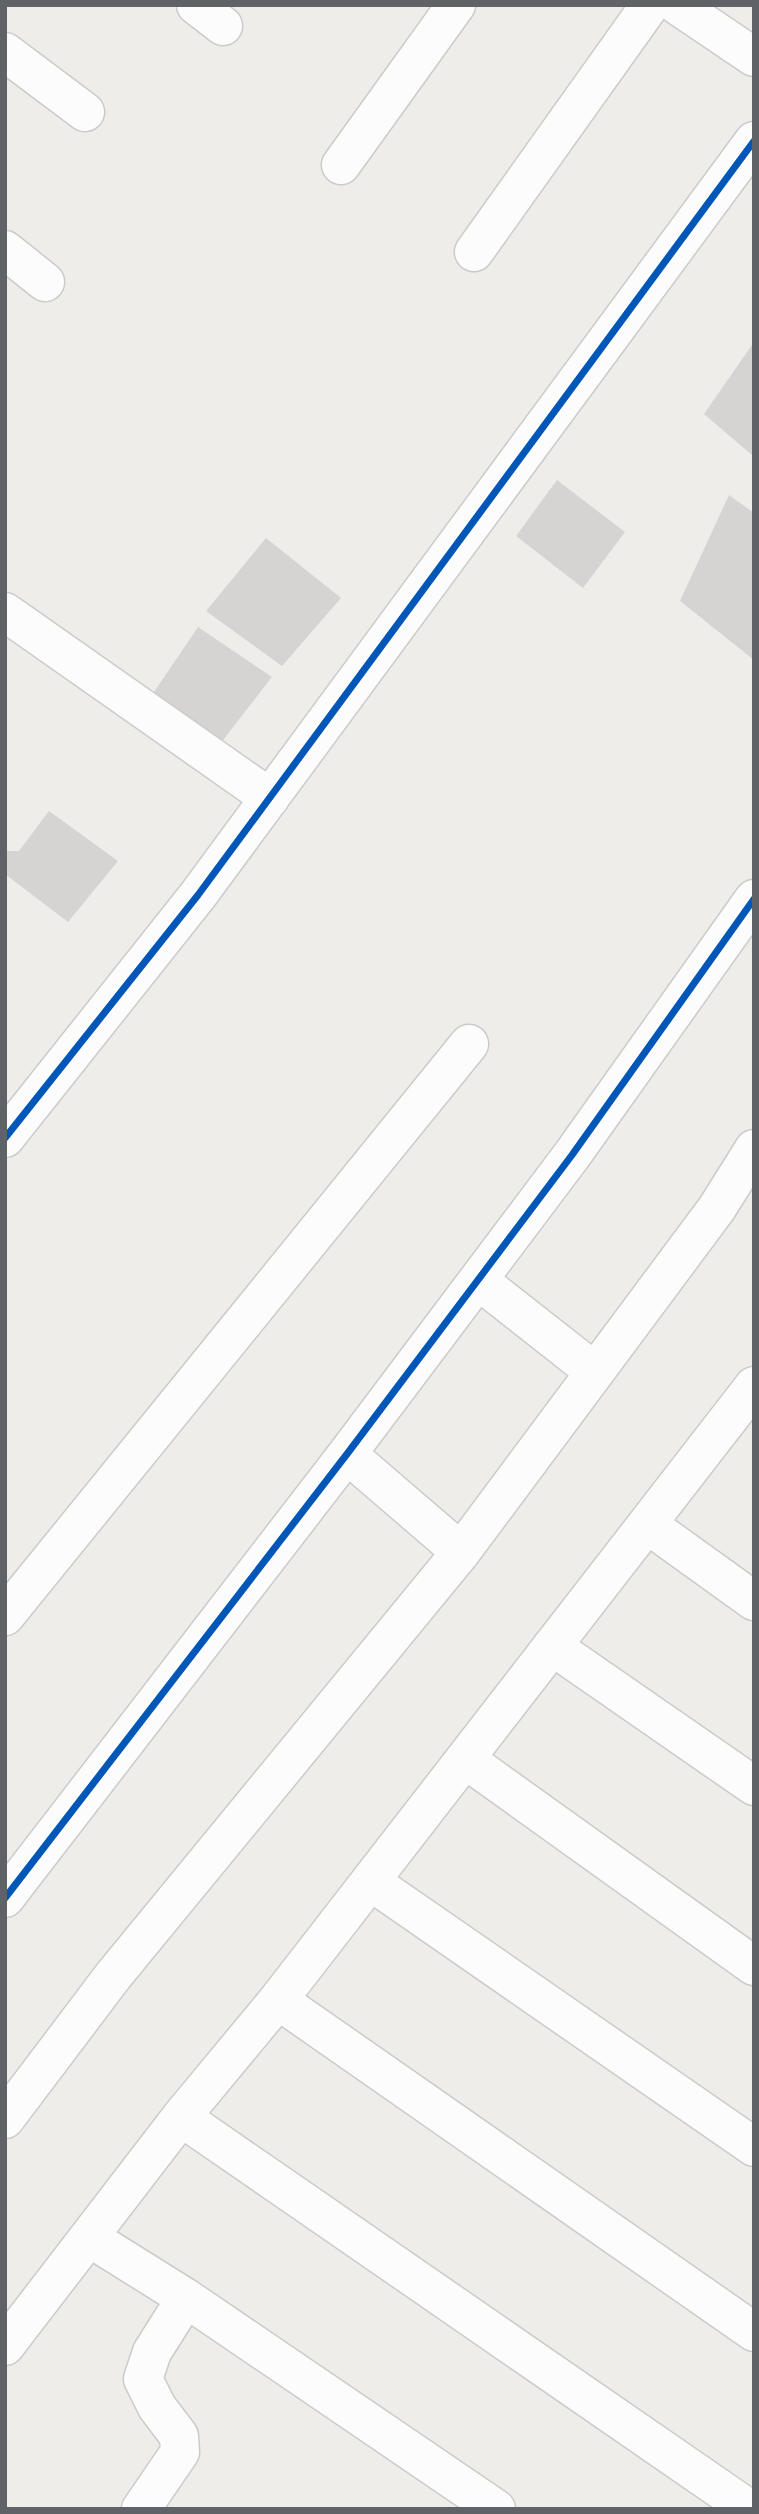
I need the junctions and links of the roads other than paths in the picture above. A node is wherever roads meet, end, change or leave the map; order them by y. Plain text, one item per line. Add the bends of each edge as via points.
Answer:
1 (456, 5) edge
2 (649, 5) edge
3 (677, 5) edge
4 (5, 52) edge
5 (754, 57) edge
6 (85, 112) dead end
7 (754, 141) edge
8 (341, 165) dead end
9 (5, 250) edge
10 (474, 253) dead end
11 (45, 282) dead end
12 (5, 612) edge
13 (270, 798) junction
14 (754, 899) edge
15 (469, 1044) dead end
16 (5, 1138) edge
17 (754, 1149) edge
18 (478, 1280) junction
19 (596, 1372) junction
20 (747, 1410) edge
21 (347, 1454) junction
22 (646, 1524) junction
23 (461, 1552) junction
24 (754, 1601) edge
25 (5, 1616) edge
26 (552, 1646) junction
27 (465, 1759) junction
28 (754, 1786) edge
29 (370, 1881) junction
30 (5, 1898) edge
31 (754, 1966) edge
32 (278, 2000) junction
33 (181, 2117) junction
34 (5, 2119) edge
35 (754, 2147) edge
36 (90, 2238) junction
37 (186, 2298) junction
38 (754, 2332) edge
39 (5, 2346) edge
40 (748, 2503) edge
41 (141, 2509) edge
42 (496, 2509) edge

1 - 8 street
2 - 10 street
3 - 5 street
4 - 6 street
7 - 13 street
9 - 11 street
12 - 13 street
13 - 16 street
14 - 18 street
15 - 25 street
17 - 19 street via 717,1208
18 - 19 street
18 - 21 street
19 - 23 street
20 - 22 street
21 - 23 street
21 - 30 street
22 - 24 street
22 - 26 street
23 - 34 street via 113,1976
26 - 27 street
26 - 28 street
27 - 29 street
27 - 31 street
29 - 32 street
29 - 35 street
32 - 33 street
32 - 38 street
33 - 36 street
33 - 40 street
36 - 37 street
36 - 39 street
37 - 41 street via 152,2352 143,2379 157,2407 180,2435 180,2452
37 - 42 street

